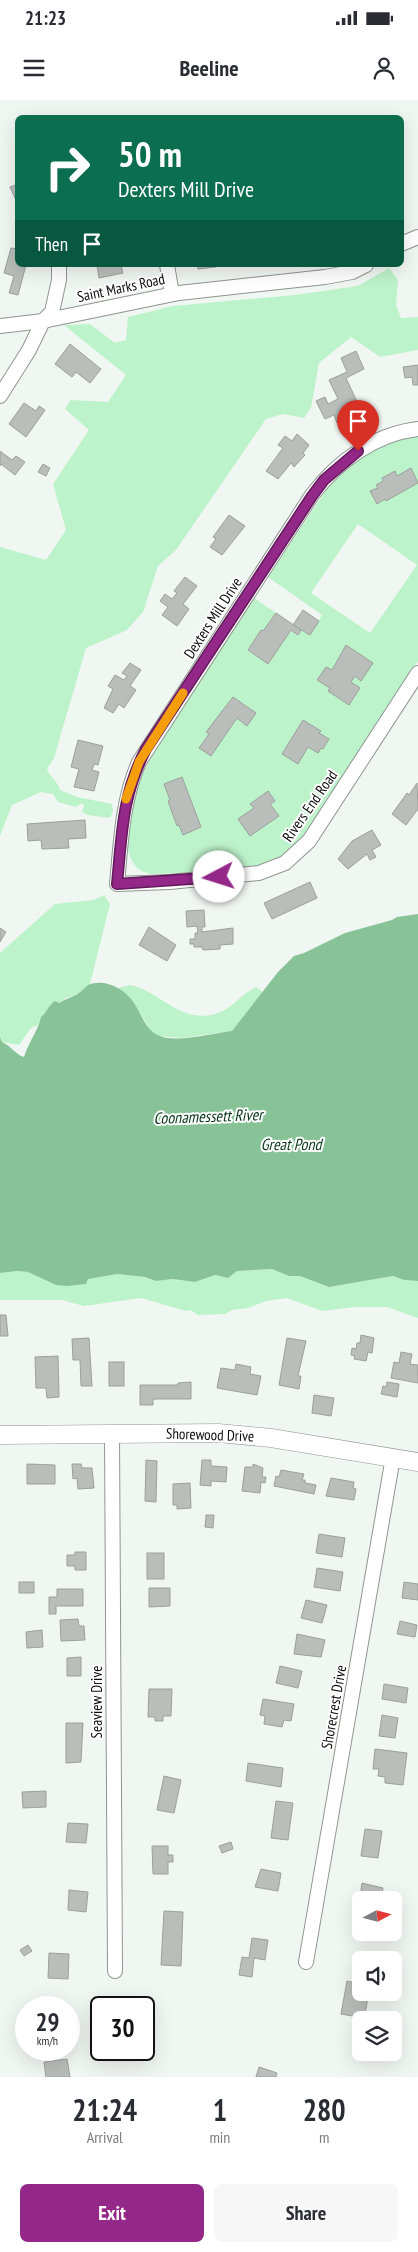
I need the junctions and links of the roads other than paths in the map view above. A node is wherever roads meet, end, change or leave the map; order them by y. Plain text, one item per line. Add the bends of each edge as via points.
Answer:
1 (418, 237) edge
2 (404, 243) edge
3 (59, 267) edge
4 (167, 267) edge
5 (362, 267) edge
6 (172, 294) junction
7 (42, 321) junction
8 (0, 326) edge
9 (0, 396) edge
10 (418, 429) edge
11 (418, 673) edge
12 (117, 884) joint
13 (112, 1433) junction
14 (0, 1435) edge
15 (393, 1457) junction
16 (418, 1462) edge
17 (306, 1962) dead end
18 (115, 1971) dead end

1 - 2 street
3 - 7 street via 55,303 52,312
4 - 6 street
5 - 6 street, Saint Marks Road via 325,277
6 - 7 street, Saint Marks Road
7 - 8 street, Saint Marks Road
7 - 9 street via 29,350
10 - 12 street, Dexters Mill Drive via 394,433 358,451 324,480 312,496 139,762 123,812
11 - 12 street, Rivers End Road via 309,841 291,859 251,874
13 - 14 street, Shorewood Drive
13 - 15 street, Shorewood Drive via 271,1438
13 - 18 street, Seaview Drive
15 - 16 street, Shorewood Drive
15 - 17 street, Shorecrest Drive

